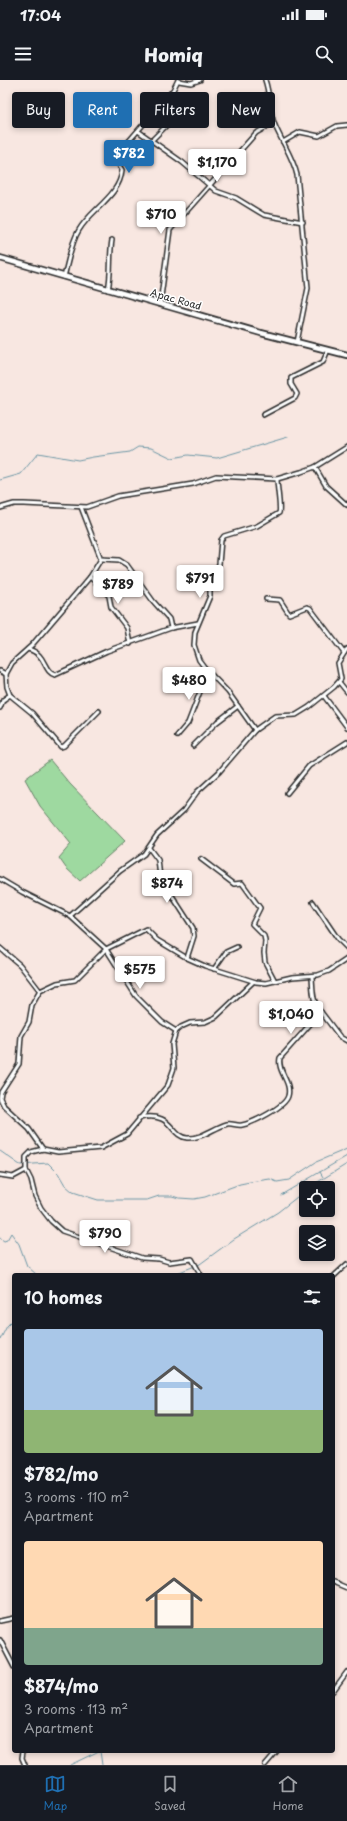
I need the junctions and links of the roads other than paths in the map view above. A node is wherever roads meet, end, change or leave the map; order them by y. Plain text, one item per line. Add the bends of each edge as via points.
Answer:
1 (200, 80) edge
2 (265, 80) edge
3 (178, 81) edge
4 (268, 92) edge
5 (275, 125) edge
6 (347, 125) edge
7 (164, 128) edge
8 (264, 128) edge
9 (138, 131) junction
10 (151, 140) junction
11 (283, 142) junction
12 (209, 187) junction
13 (303, 222) junction
14 (112, 240) dead end
15 (0, 258) edge
16 (64, 277) junction
17 (108, 290) junction
18 (160, 304) junction
19 (297, 342) junction
20 (328, 350) junction
21 (347, 355) edge
22 (263, 414) dead end
23 (347, 447) edge
24 (315, 466) junction
25 (277, 479) junction
26 (347, 505) edge
27 (81, 507) junction
28 (0, 508) edge
29 (101, 559) junction
30 (90, 577) junction
31 (266, 599) dead end
32 (198, 623) junction
33 (171, 628) junction
34 (130, 644) junction
35 (28, 649) junction
36 (347, 649) edge
37 (344, 653) junction
38 (0, 671) edge
39 (208, 671) junction
40 (6, 674) junction
41 (339, 682) junction
42 (347, 692) edge
43 (10, 695) junction
44 (324, 696) junction
45 (238, 706) junction
46 (0, 708) edge
47 (100, 711) dead end
48 (347, 727) edge
49 (255, 730) junction
50 (177, 736) dead end
51 (347, 742) edge
52 (193, 746) dead end
53 (287, 793) dead end
54 (149, 848) junction
55 (201, 859) dead end
56 (0, 879) edge
57 (313, 902) dead end
58 (70, 916) junction
59 (237, 947) dead end
60 (0, 948) edge
61 (347, 948) edge
62 (106, 949) junction
63 (186, 958) junction
64 (347, 959) edge
65 (214, 970) junction
66 (312, 977) junction
67 (275, 981) junction
68 (253, 982) junction
69 (40, 991) junction
70 (321, 1012) junction
71 (176, 1032) junction
72 (347, 1041) edge
73 (139, 1118) junction
74 (42, 1149) junction
75 (26, 1170) junction
76 (0, 1175) edge
77 (347, 1264) edge
78 (200, 1273) edge
79 (335, 1275) edge
80 (335, 1583) edge
81 (347, 1588) edge
82 (12, 1618) edge
83 (0, 1621) edge
84 (0, 1640) edge
85 (12, 1663) edge
86 (347, 1672) edge
87 (335, 1688) edge
88 (23, 1753) edge
89 (275, 1753) edge
90 (24, 1765) edge
91 (265, 1765) edge

1 - 3 street via 191,84
2 - 4 street
3 - 9 street
5 - 11 street
6 - 11 street via 338,126 319,136 300,132
7 - 10 street
8 - 12 street via 256,132
9 - 10 street
9 - 16 street via 116,156 122,170 119,180 108,198 79,229
10 - 12 street via 182,162
11 - 13 street via 296,169
12 - 13 street via 236,198 264,215
12 - 18 street via 169,233
13 - 19 street via 308,288
14 - 17 street via 112,269
15 - 16 main road, Apac Road
16 - 17 main road, Apac Road
17 - 18 main road, Apac Road
18 - 19 main road, Apac Road
19 - 20 main road, Apac Road
20 - 21 main road, Apac Road
20 - 22 street via 323,362 292,378 291,384 297,394 295,398
23 - 24 street
24 - 25 street
24 - 26 street via 326,486
25 - 27 street via 216,476 193,484 118,496 94,506
25 - 32 street via 280,510 278,514 257,526 224,536 221,540 219,564 210,582 210,596
27 - 28 street via 14,504
27 - 29 street
29 - 30 street
29 - 33 street via 119,560 127,565 169,619
30 - 34 street via 109,596 111,607 127,628
30 - 35 street
31 - 37 street via 280,600 289,614 310,608
32 - 33 street
32 - 39 street via 194,645 199,660
33 - 34 street
34 - 35 street via 107,651 55,675 51,674 40,655
35 - 40 street via 12,663
36 - 37 street
37 - 41 street via 338,663 341,677
38 - 40 street
39 - 45 street
39 - 50 street via 188,723
40 - 43 street
41 - 42 street
41 - 44 street
43 - 46 street via 3,700
43 - 47 street via 32,713 61,747
44 - 48 street
44 - 49 street via 294,716 275,716
45 - 49 street
45 - 52 street via 210,727
49 - 54 street via 219,772 197,792 184,810 157,835
51 - 53 street via 309,766
54 - 58 street
54 - 63 street via 158,860 160,878 193,928 194,936
55 - 67 street via 234,884 242,883 259,905 259,911 252,924 264,936 265,962
56 - 58 street
57 - 61 street
58 - 62 street
59 - 65 street via 226,952
60 - 69 street via 20,965
62 - 63 street via 146,929 157,940
62 - 69 street via 75,980 57,983
62 - 71 street via 136,996
63 - 65 street
64 - 66 street via 325,973
65 - 68 street
66 - 67 street via 292,977
66 - 70 street via 316,1004
67 - 68 street
68 - 71 street via 216,1017 205,1022 190,1023
69 - 74 street via 21,1036 19,1064 1,1092 0,1098 4,1106 29,1129
70 - 72 street via 340,1037
70 - 73 street via 280,1058 279,1065 287,1082 288,1095 284,1104 274,1110 243,1125 228,1124 207,1134 189,1138 180,1135 161,1118
71 - 73 street via 172,1044 174,1068 170,1082
73 - 74 street via 124,1135 101,1148 58,1152
74 - 75 street via 28,1154
75 - 76 street via 13,1177
75 - 78 street via 42,1208 62,1231 142,1258 168,1262 192,1259
77 - 79 street
80 - 81 street
82 - 83 street
84 - 85 street
86 - 87 street
88 - 90 street
89 - 91 street

